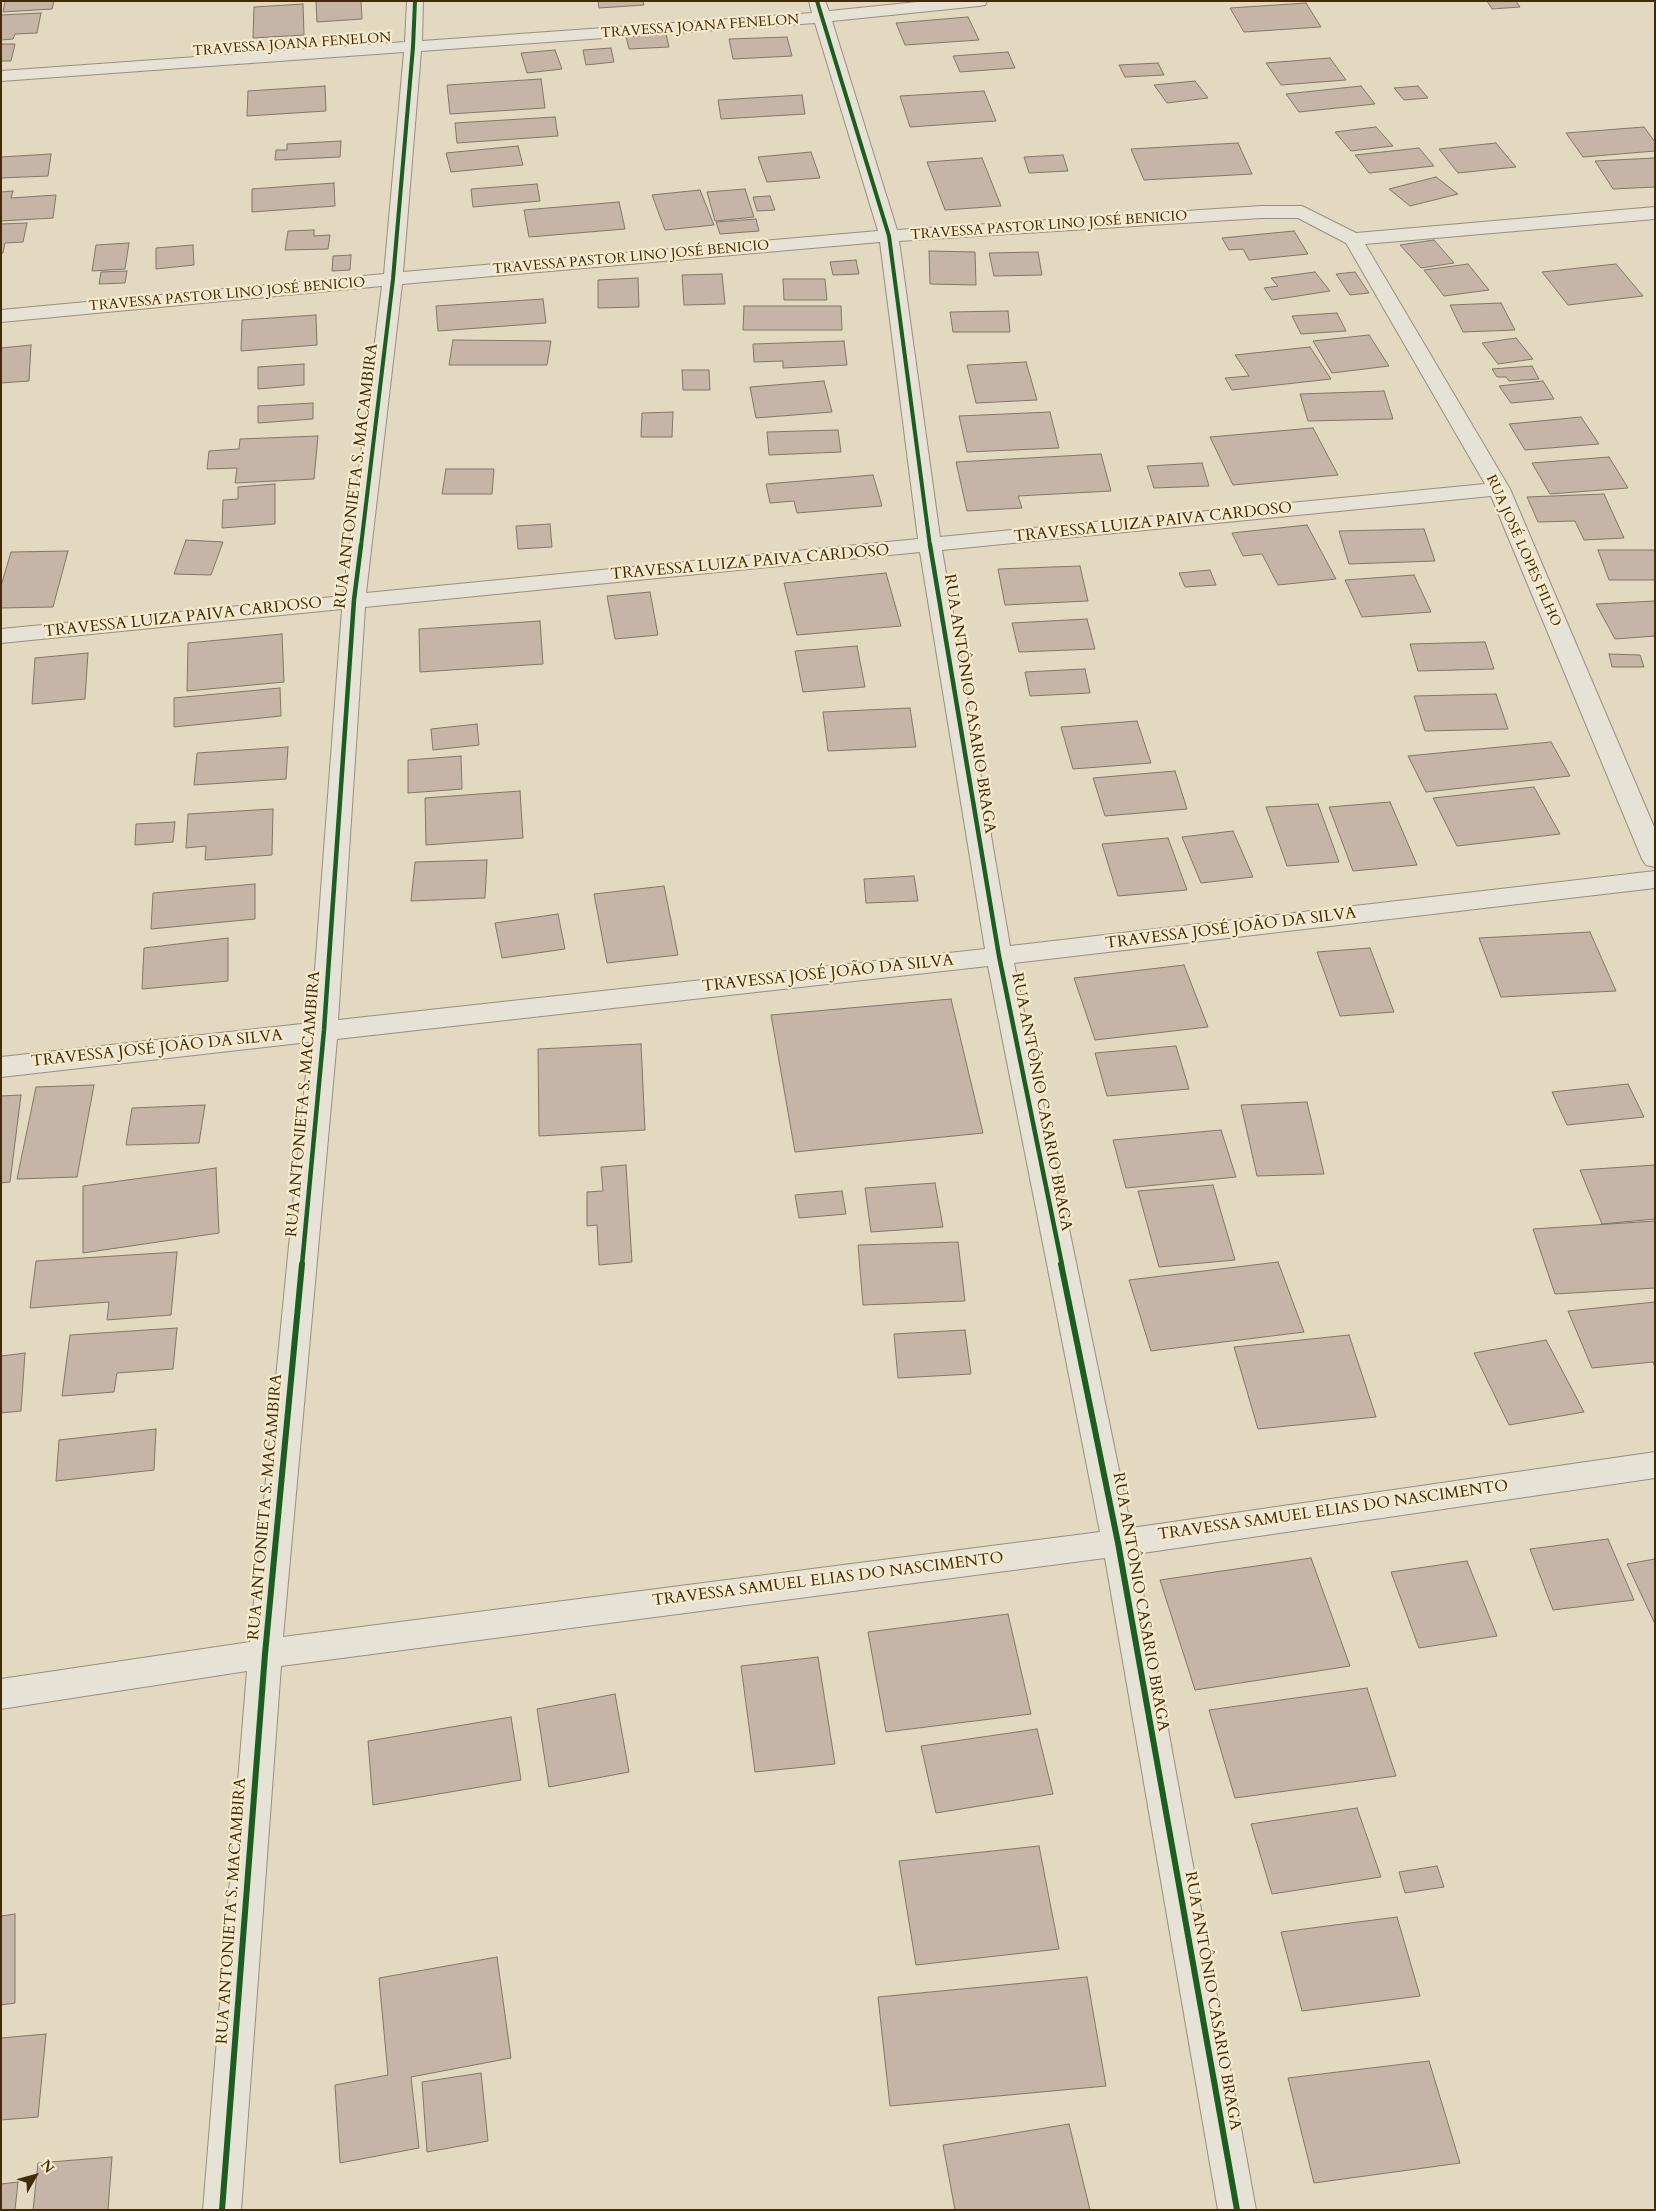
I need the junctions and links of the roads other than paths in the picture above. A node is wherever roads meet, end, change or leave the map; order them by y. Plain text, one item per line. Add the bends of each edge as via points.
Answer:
1 (415, 1) edge
2 (979, 1) edge
3 (820, 9) edge
4 (413, 47) junction
5 (1, 76) edge
6 (1655, 213) edge
7 (889, 236) junction
8 (1353, 239) junction
9 (394, 279) junction
10 (1, 316) edge
11 (1499, 489) junction
12 (930, 545) junction
13 (354, 600) junction
14 (1, 636) edge
15 (1655, 859) edge
16 (1655, 879) edge
17 (999, 956) junction
18 (324, 1030) junction
19 (1, 1066) edge
20 (1655, 1465) edge
21 (1118, 1543) junction
22 (265, 1654) junction
23 (1, 1694) edge
24 (222, 2210) edge
25 (1237, 2210) edge

1 - 4 street, RUA ANTONIETA S. MACAMBIRA
2 - 3 street, TRAVESSA JOANA FENELON
3 - 4 street, TRAVESSA JOANA FENELON
3 - 7 street, RUA ANTÔNIO CASARIO BRAGA
4 - 5 street, TRAVESSA JOANA FENELON
4 - 9 street, RUA ANTONIETA S. MACAMBIRA
6 - 8 street
7 - 8 street, TRAVESSA PASTOR LINO JOSÉ BENICIO via 1302,212
7 - 9 street, TRAVESSA PASTOR LINO JOSÉ BENICIO
7 - 12 street, RUA ANTÔNIO CASARIO BRAGA
8 - 11 street, RUA JOSÉ LOPES FILHO
9 - 10 street, TRAVESSA PASTOR LINO JOSÉ BENICIO
9 - 13 street, RUA ANTONIETA S. MACAMBIRA
11 - 12 street, TRAVESSA LUIZA PAIVA CARDOSO
11 - 15 street, RUA JOSÉ LOPES FILHO
12 - 13 street, TRAVESSA LUIZA PAIVA CARDOSO
12 - 17 street, RUA ANTÔNIO CASARIO BRAGA
13 - 14 street, TRAVESSA LUIZA PAIVA CARDOSO
13 - 18 street, RUA ANTONIETA S. MACAMBIRA
16 - 17 street, TRAVESSA JOSÉ JOÃO DA SILVA
17 - 18 street, TRAVESSA JOSÉ JOÃO DA SILVA
17 - 21 street, RUA ANTÔNIO CASARIO BRAGA
18 - 19 street, TRAVESSA JOSÉ JOÃO DA SILVA
18 - 22 street, RUA ANTONIETA S. MACAMBIRA
20 - 21 street, TRAVESSA SAMUEL ELIAS DO NASCIMENTO
21 - 22 street, TRAVESSA SAMUEL ELIAS DO NASCIMENTO
21 - 25 street, RUA ANTÔNIO CASARIO BRAGA
22 - 23 street, TRAVESSA SAMUEL ELIAS DO NASCIMENTO
22 - 24 street, RUA ANTONIETA S. MACAMBIRA

